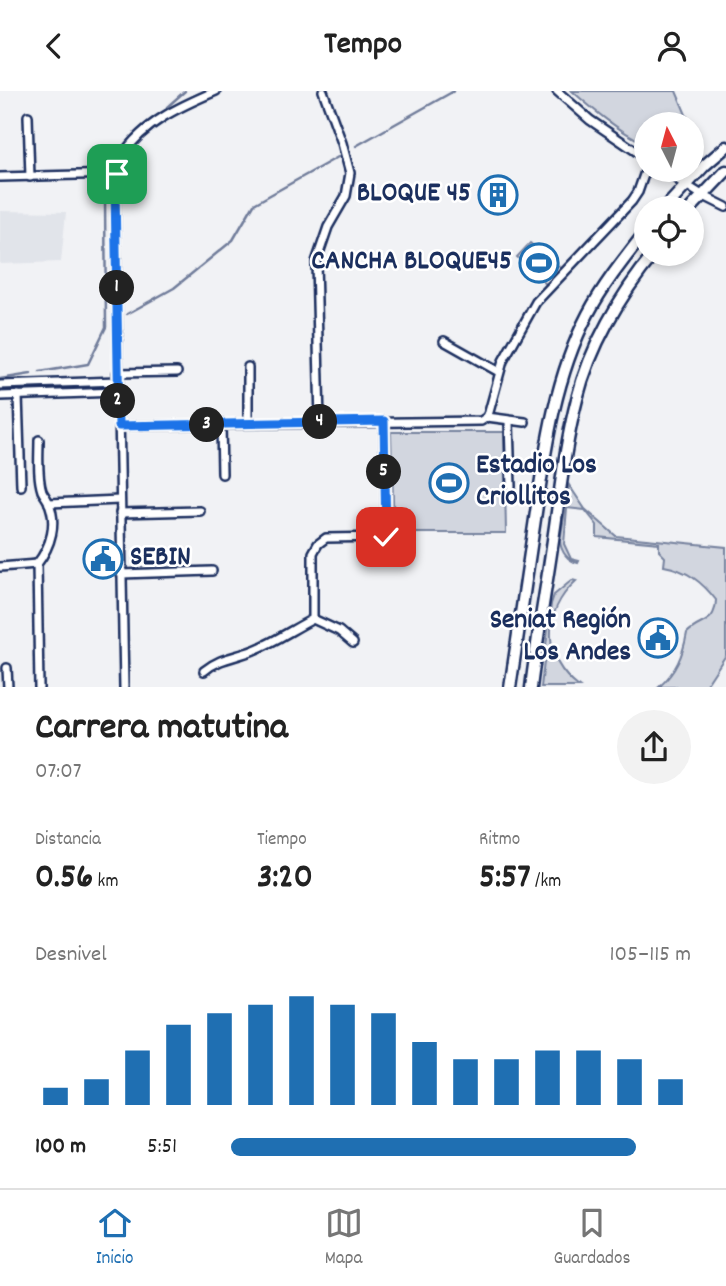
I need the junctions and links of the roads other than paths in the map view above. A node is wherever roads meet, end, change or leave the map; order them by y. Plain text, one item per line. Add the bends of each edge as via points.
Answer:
1 (216, 91) edge
2 (323, 91) edge
3 (557, 91) edge
4 (29, 116) dead end
5 (726, 147) edge
6 (634, 150) edge
7 (726, 171) edge
8 (117, 174) junction
9 (0, 177) edge
10 (30, 177) junction
11 (641, 182) edge
12 (680, 182) edge
13 (685, 185) junction
14 (702, 195) junction
15 (675, 196) edge
16 (726, 207) edge
17 (634, 246) edge
18 (644, 266) edge
19 (444, 341) dead end
20 (248, 367) dead end
21 (177, 372) dead end
22 (499, 372) junction
23 (118, 377) junction
24 (0, 384) edge
25 (118, 392) junction
26 (18, 395) junction
27 (0, 396) edge
28 (487, 417) junction
29 (384, 421) junction
30 (320, 422) junction
31 (509, 422) junction
32 (525, 422) dead end
33 (248, 424) junction
34 (220, 425) junction
35 (119, 426) junction
36 (39, 440) dead end
37 (222, 474) dead end
38 (21, 487) dead end
39 (511, 487) dead end
40 (120, 500) junction
41 (49, 503) junction
42 (200, 511) dead end
43 (120, 513) junction
44 (37, 564) junction
45 (0, 567) edge
46 (212, 571) dead end
47 (121, 574) junction
48 (313, 619) junction
49 (353, 643) dead end
50 (8, 668) dead end
51 (204, 671) dead end
52 (8, 687) edge
53 (39, 687) edge
54 (124, 687) edge
55 (510, 687) edge
56 (531, 687) edge

1 - 8 street via 159,119 121,157
2 - 30 street via 350,173 346,196 328,227 316,263
3 - 6 street
4 - 10 street
5 - 13 main road
7 - 14 main road
8 - 10 street
8 - 23 street
9 - 10 street
11 - 22 street via 632,201 536,303
12 - 13 street
13 - 14 street
13 - 15 main road
14 - 16 street
17 - 55 main road via 588,314 559,393 545,450
18 - 56 main road via 610,319 577,396
19 - 22 street
20 - 33 street
21 - 23 street
22 - 28 street
23 - 24 street
23 - 25 street
25 - 26 street
25 - 35 street
26 - 27 street
26 - 38 street
28 - 29 street via 475,421
28 - 31 street
29 - 30 street
29 - 48 street via 386,537 326,538 318,544 313,553
30 - 33 street
31 - 32 street
31 - 39 street
33 - 34 street
34 - 35 street
34 - 37 street
35 - 40 street
36 - 41 street via 42,491
40 - 41 street
40 - 43 street
41 - 44 street via 53,526 49,547
42 - 43 street
43 - 47 street
44 - 45 street
44 - 53 street
46 - 47 street
47 - 54 street
48 - 49 street
48 - 51 street
50 - 52 street

